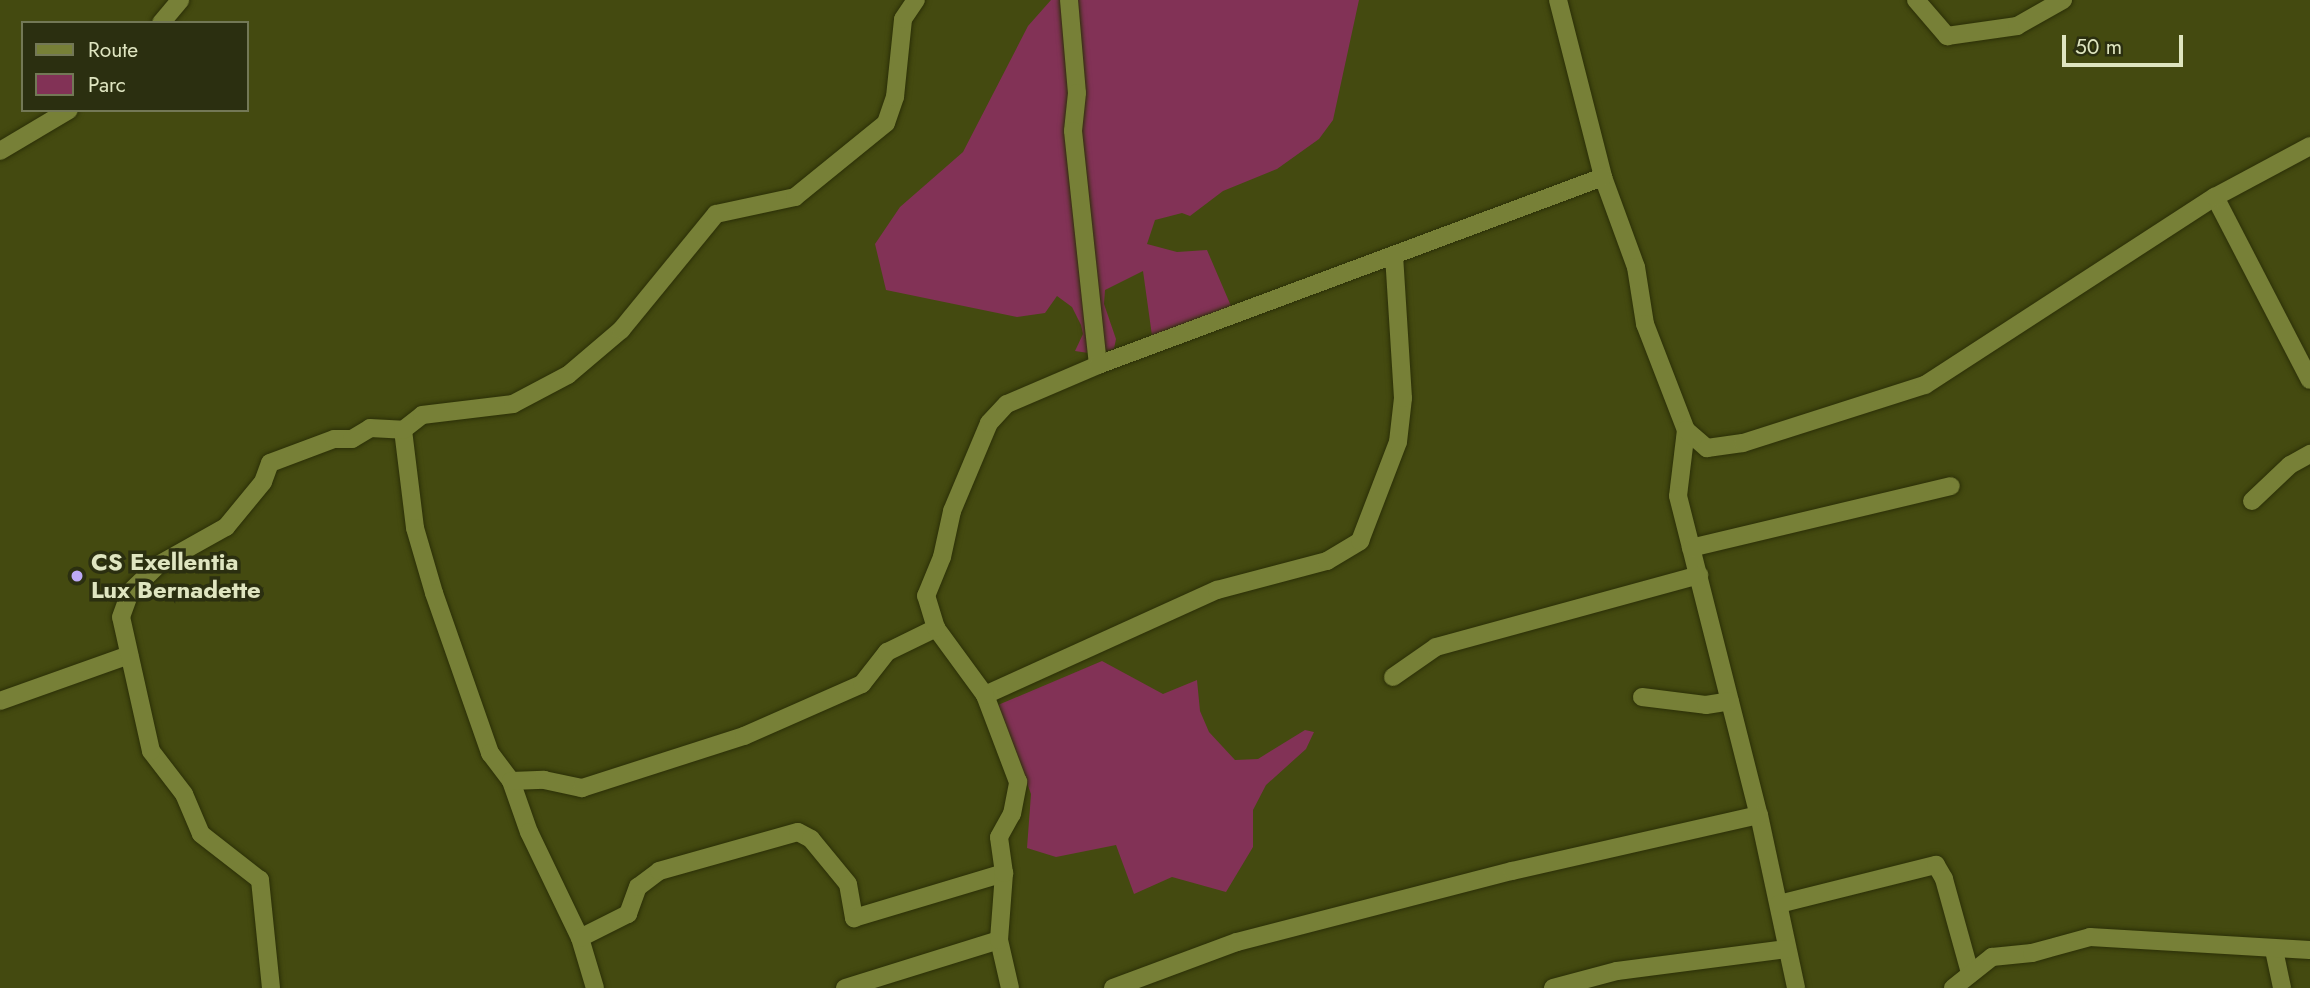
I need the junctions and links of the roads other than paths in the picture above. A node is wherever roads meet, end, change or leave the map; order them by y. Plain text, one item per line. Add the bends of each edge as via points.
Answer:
1 (180, 0) edge
2 (916, 0) edge
3 (1069, 0) edge
4 (1558, 0) edge
5 (1916, 0) edge
6 (2063, 0) edge
7 (163, 21) edge
8 (66, 112) edge
9 (2310, 146) edge
10 (0, 151) edge
11 (1603, 177) junction
12 (2215, 197) junction
13 (1394, 255) junction
14 (1098, 365) junction
15 (2310, 380) edge
16 (403, 430) junction
17 (1686, 430) junction
18 (2310, 454) edge
19 (1951, 486) dead end
20 (2252, 501) dead end
21 (1691, 548) junction
22 (1699, 575) junction
23 (936, 628) junction
24 (129, 655) junction
25 (1393, 677) dead end
26 (985, 695) junction
27 (1642, 697) dead end
28 (0, 701) edge
29 (1730, 701) junction
30 (511, 781) junction
31 (1759, 815) junction
32 (1004, 873) junction
33 (1779, 904) junction
34 (580, 938) junction
35 (999, 940) junction
36 (1787, 949) junction
37 (2274, 950) junction
38 (2310, 950) edge
39 (1970, 973) junction
40 (271, 988) edge
41 (595, 988) edge
42 (845, 988) edge
43 (1010, 988) edge
44 (1113, 988) edge
45 (1553, 988) edge
46 (1796, 988) edge
47 (1953, 988) edge
48 (2281, 988) edge

1 - 7 street
2 - 16 street via 903,19 895,97 886,122 794,197 716,214 621,330 568,375 513,404 422,415
3 - 14 street via 1077,93 1073,131
4 - 11 street
5 - 6 street via 1947,36 2017,26
8 - 10 street
9 - 12 street
11 - 13 street
11 - 17 street via 1636,267 1645,324
12 - 15 street
12 - 17 street via 1925,385 1743,443 1707,448
13 - 14 street
13 - 26 street via 1403,398 1398,442 1360,541 1327,561 1217,590
14 - 23 street via 1007,404 989,423 953,511 926,596
16 - 24 street via 370,428 352,439 334,439 270,463 263,482 226,527 158,565 130,592 121,617
16 - 30 street via 415,528 434,593 490,753
17 - 21 street via 1678,496
18 - 20 street via 2290,465
19 - 21 street
21 - 22 street
22 - 25 street via 1436,647
22 - 29 street
23 - 26 street
23 - 30 street via 887,652 862,684 744,736 582,788 544,780
24 - 28 street
24 - 40 street via 151,751 184,794 201,834 260,880
26 - 32 street via 1018,782 1012,814 999,837
27 - 29 street via 1706,705
29 - 31 street
30 - 34 street via 529,832
31 - 33 street
31 - 44 street via 1512,871 1237,942
32 - 34 street via 854,918 848,884 811,839 799,832 659,871 638,887 628,914
32 - 35 street
33 - 36 street
33 - 39 street via 1936,864
34 - 41 street
35 - 42 street
35 - 43 street
36 - 45 street via 1617,971
36 - 46 street
37 - 38 street
37 - 39 street via 2090,937 2045,950 1992,957
37 - 48 street
39 - 47 street

